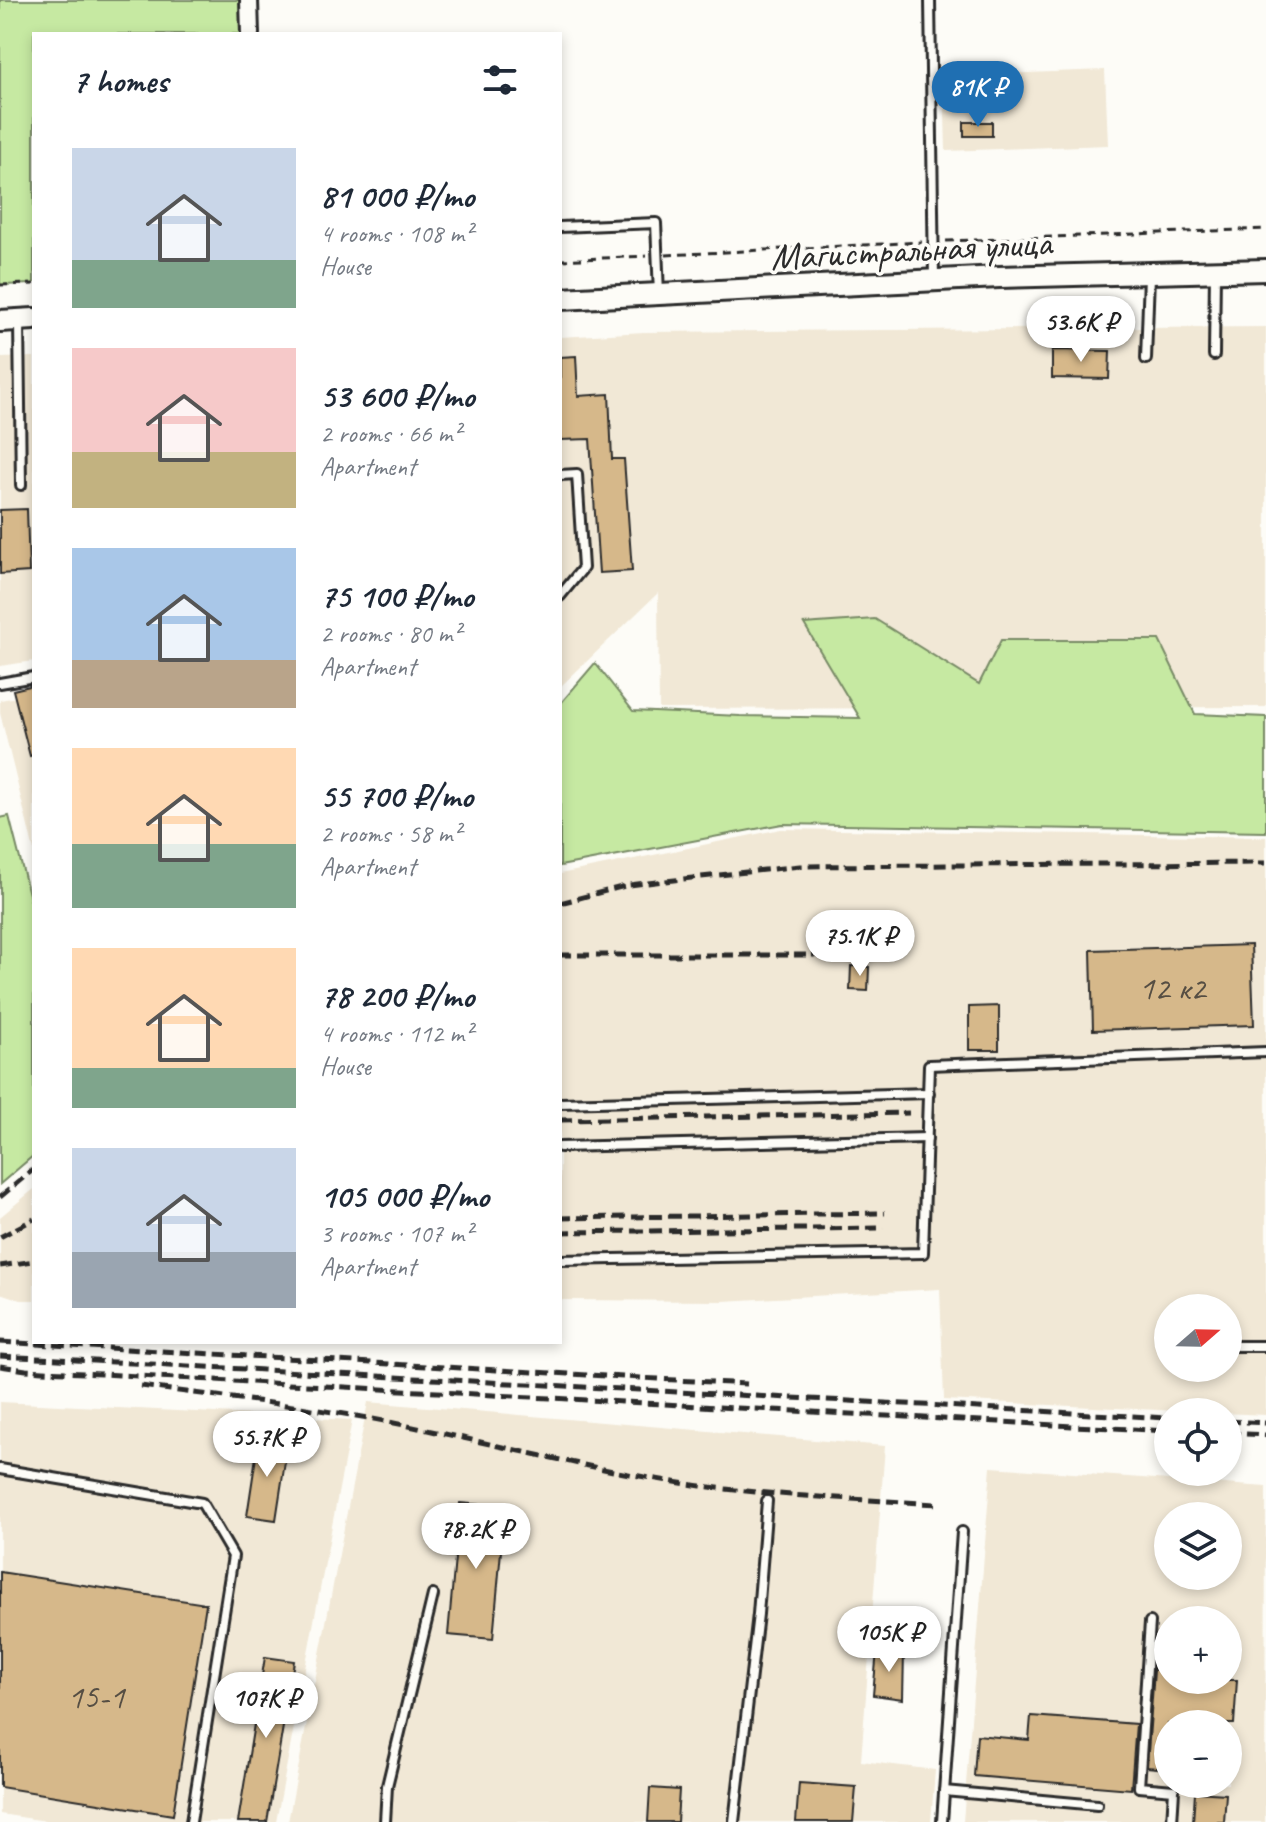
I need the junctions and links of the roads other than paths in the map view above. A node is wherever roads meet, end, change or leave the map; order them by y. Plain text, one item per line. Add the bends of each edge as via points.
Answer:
1 (249, 0) edge
2 (930, 0) edge
3 (250, 32) edge
4 (562, 227) edge
5 (1266, 270) edge
6 (1215, 272) junction
7 (1149, 273) junction
8 (934, 280) junction
9 (659, 294) junction
10 (562, 299) edge
11 (18, 320) edge
12 (1214, 355) dead end
13 (1146, 359) dead end
14 (562, 475) edge
15 (21, 485) dead end
16 (562, 594) edge
17 (32, 677) edge
18 (0, 683) edge
19 (1266, 1052) edge
20 (929, 1093) junction
21 (562, 1103) edge
22 (927, 1138) junction
23 (562, 1147) edge
24 (562, 1260) edge
25 (1242, 1346) edge
26 (1266, 1346) edge
27 (0, 1469) edge
28 (767, 1501) dead end
29 (962, 1532) dead end
30 (433, 1595) dead end
31 (1150, 1622) dead end
32 (944, 1791) junction
33 (1097, 1805) dead end
34 (191, 1822) edge
35 (385, 1822) edge
36 (734, 1822) edge
37 (942, 1822) edge
38 (1172, 1822) edge

1 - 3 street
2 - 8 lane
4 - 9 lane via 656,223
5 - 6 street, Магистральная улица
6 - 7 street, Магистральная улица
6 - 12 lane
7 - 8 street, Магистральная улица
7 - 13 lane
8 - 9 street, Магистральная улица
9 - 10 street, Магистральная улица
11 - 15 lane
14 - 16 lane via 577,474 583,568
17 - 18 lane
19 - 20 lane via 929,1065
20 - 21 lane
20 - 22 lane
22 - 23 lane
22 - 24 lane via 923,1253
25 - 26 lane
27 - 34 lane via 202,1503 233,1556
28 - 36 lane
29 - 32 lane
30 - 35 lane via 387,1786
31 - 38 lane via 1139,1787 1174,1790
32 - 33 lane
32 - 37 lane

